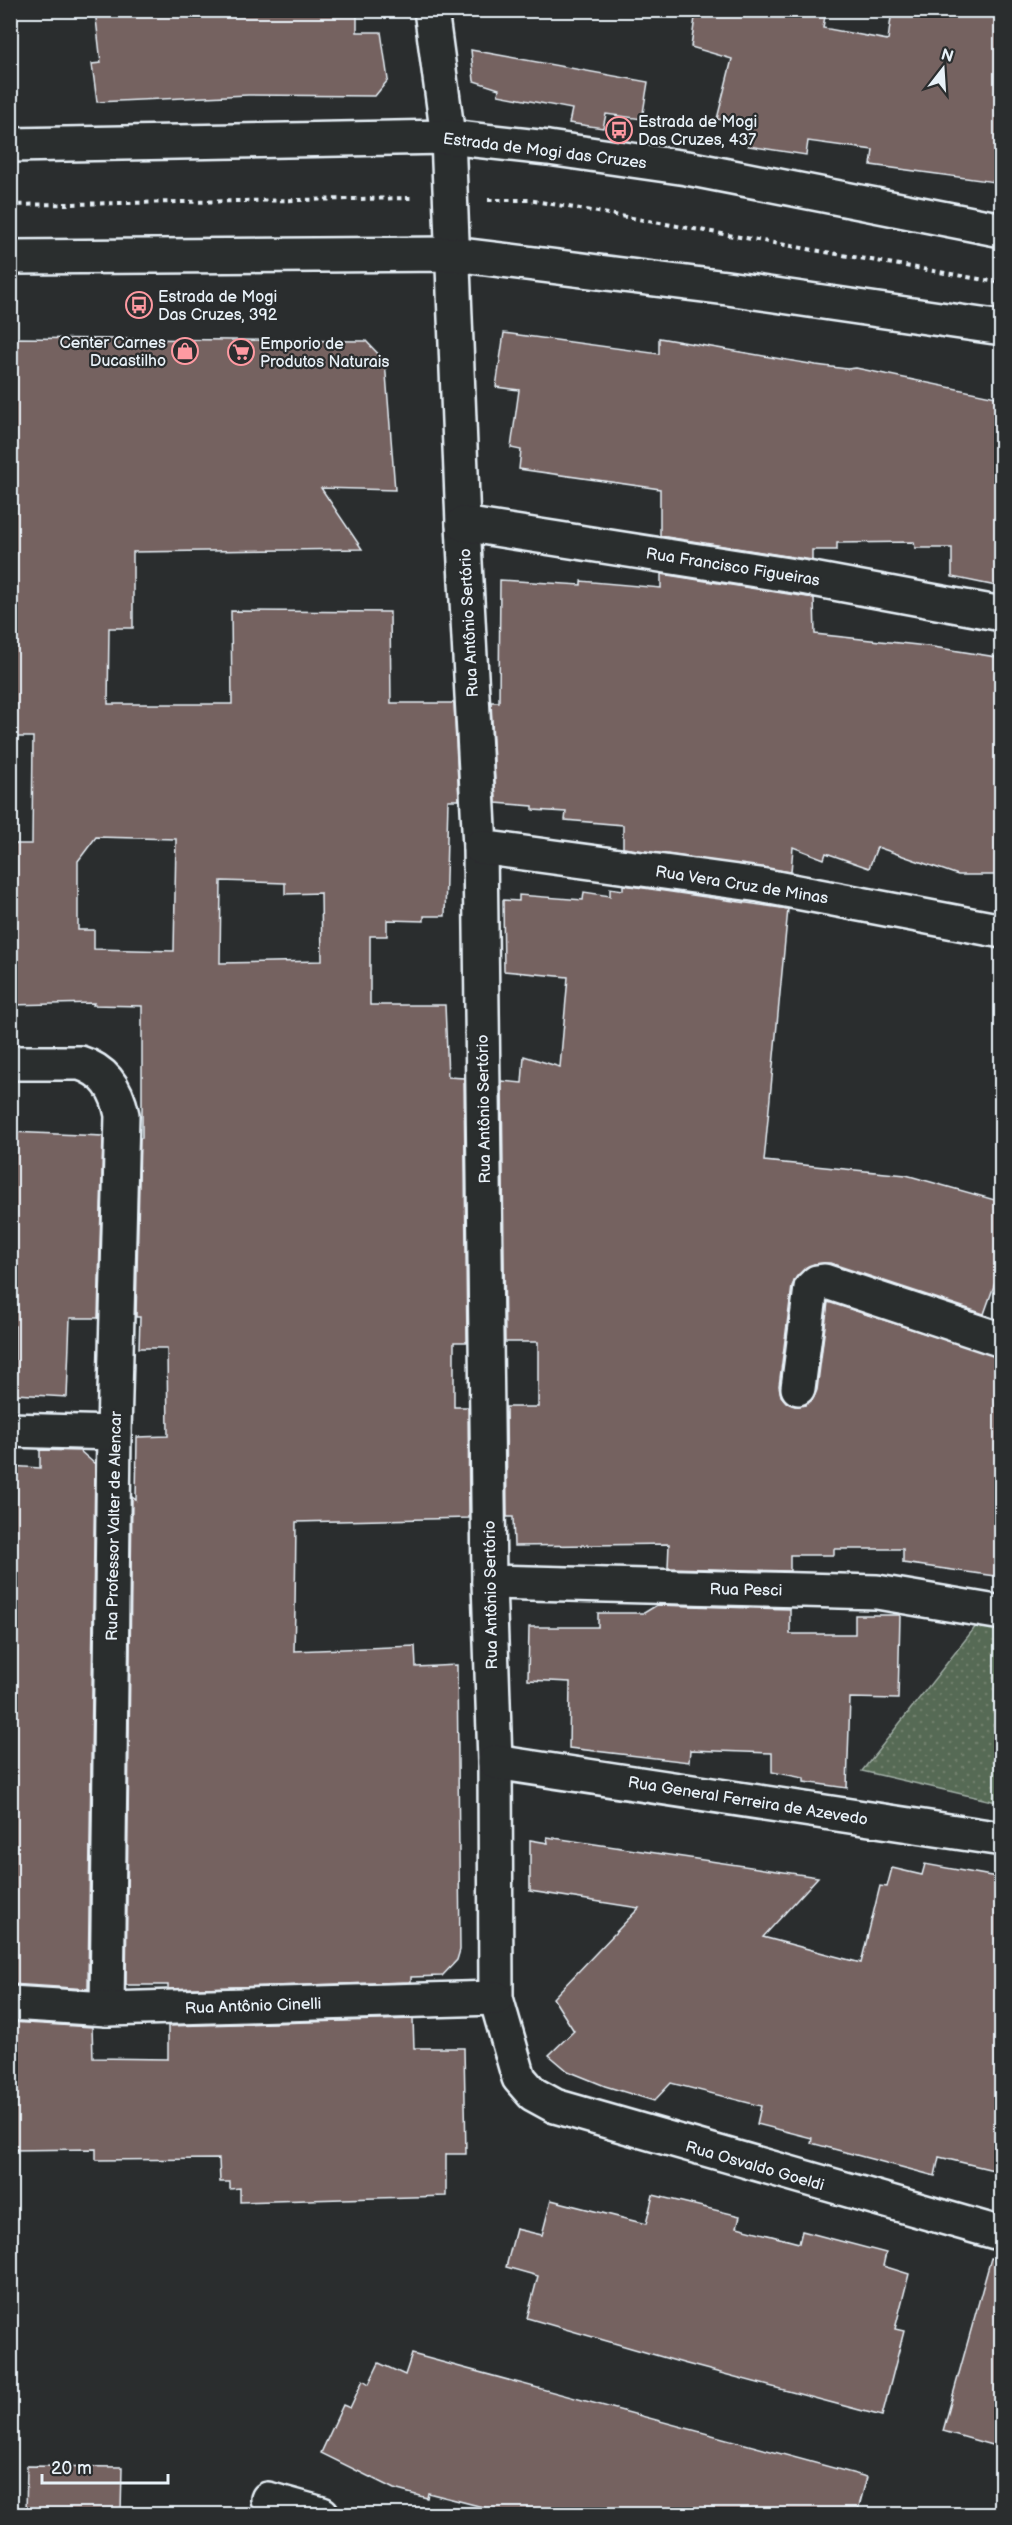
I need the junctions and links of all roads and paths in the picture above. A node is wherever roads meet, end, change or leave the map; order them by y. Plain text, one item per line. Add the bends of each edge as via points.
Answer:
1 (432, 10) edge
2 (448, 137) junction
3 (10, 145) edge
4 (1002, 230) edge
5 (453, 254) junction
6 (10, 257) edge
7 (1002, 328) edge
8 (463, 524) junction
9 (1002, 614) edge
10 (480, 847) junction
11 (1002, 931) edge
12 (10, 1063) edge
13 (1002, 1340) edge
14 (798, 1388) dead end
15 (10, 1430) edge
16 (114, 1433) junction
17 (489, 1582) junction
18 (1002, 1613) edge
19 (495, 1762) junction
20 (1002, 1839) edge
21 (496, 1998) junction
22 (10, 2003) edge
23 (107, 2009) junction
24 (519, 2078) joint
25 (1002, 2234) edge
26 (268, 2499) dead end
27 (322, 2514) edge

1 - 2 street, Rua Antônio Sertório
2 - 3 street, Estrada de Mogi das Cruzes
2 - 4 street, Estrada de Mogi das Cruzes via 687,168
2 - 5 street, Rua Antônio Sertório
5 - 6 street
5 - 7 street
5 - 8 street, Rua Antônio Sertório
8 - 9 street, Rua Francisco Figueiras via 807,578
8 - 10 street, Rua Antônio Sertório
10 - 11 street, Rua Vera Cruz de Minas via 760,885
10 - 17 street, Rua Antônio Sertório
12 - 16 street, Rua Professor Valter de Alencar via 80,1063 95,1069 116,1091 122,1115
13 - 14 street via 824,1281 817,1282 812,1288
15 - 16 street
16 - 23 street, Rua Professor Valter de Alencar
17 - 18 street, Rua Pesci via 877,1592
17 - 19 street, Rua Antônio Sertório
19 - 20 street, Rua General Ferreira de Azevedo
19 - 21 street, Rua Antônio Sertório
21 - 23 street, Rua Antônio Cinelli
21 - 24 street, Rua Antônio Sertório
22 - 23 street, Rua Antônio Cinelli
24 - 25 street, Rua Osvaldo Goeldi via 542,2100 570,2112
26 - 27 street

